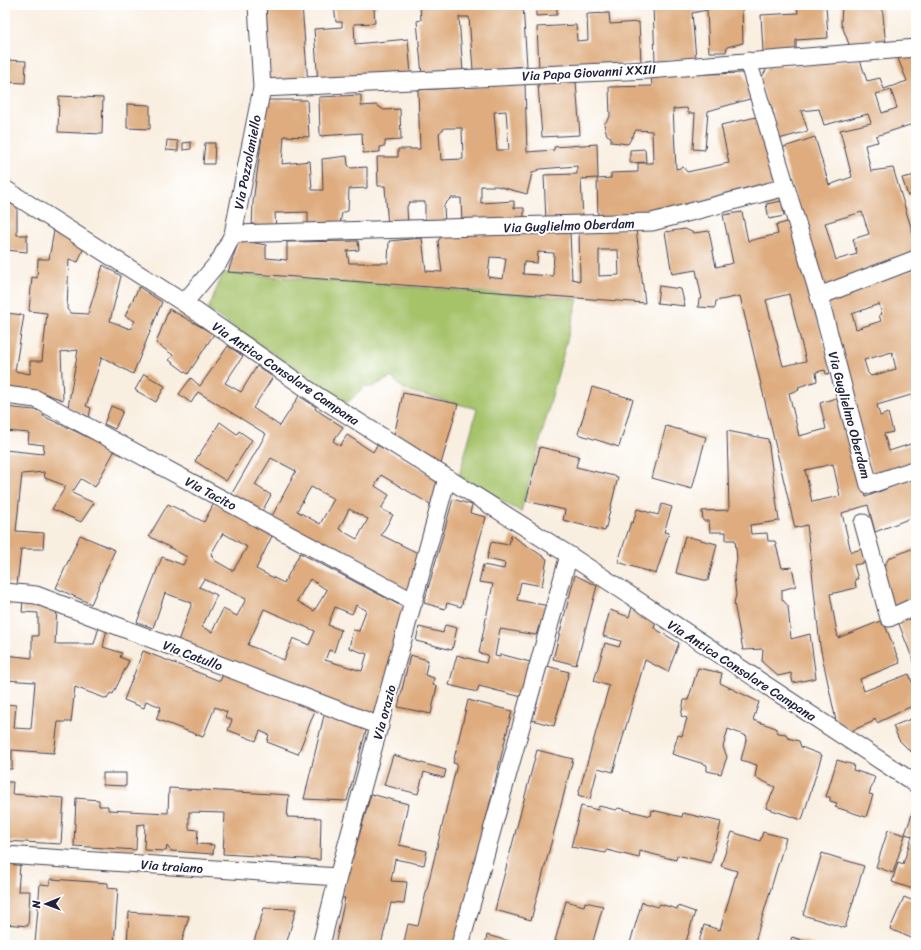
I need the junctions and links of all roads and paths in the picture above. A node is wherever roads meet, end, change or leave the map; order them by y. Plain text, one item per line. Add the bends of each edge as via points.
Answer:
1 (257, 5) edge
2 (916, 48) edge
3 (748, 61) junction
4 (262, 88) junction
5 (786, 187) junction
6 (5, 189) edge
7 (233, 234) junction
8 (916, 259) edge
9 (819, 296) junction
10 (184, 303) junction
11 (5, 395) edge
12 (916, 469) edge
13 (447, 478) junction
14 (863, 523) dead end
15 (569, 555) junction
16 (5, 592) edge
17 (414, 602) junction
18 (916, 606) edge
19 (380, 726) junction
20 (916, 784) edge
21 (5, 855) edge
22 (338, 877) junction
23 (321, 945) edge
24 (460, 945) edge

1 - 4 street, Via Pozzolaniello
2 - 3 street, Via Papa Giovanni XXIII
3 - 4 street, Via Papa Giovanni XXIII via 648,70
3 - 5 street
4 - 7 street, Via Pozzolaniello
5 - 7 street, Via Guglielmo Oberdam via 652,222
5 - 9 street, Via Guglielmo Oberdam
6 - 10 street, Via Antica Consolare Campana
7 - 10 street, Via Pozzolaniello via 220,260
8 - 9 street
9 - 12 street, Via Guglielmo Oberdam via 869,485
10 - 13 street, Via Antica Consolare Campana via 316,395
11 - 17 street, Via Tacito via 36,398
13 - 15 street, Via Antica Consolare Campana
13 - 17 street, Via orazio
14 - 18 street via 889,618
15 - 20 street, Via Antica Consolare Campana
15 - 24 street
16 - 19 street, Via Catullo via 36,595
17 - 19 street, Via orazio
19 - 22 street, Via orazio
21 - 22 street, Via traiano
22 - 23 street, Via orazio

